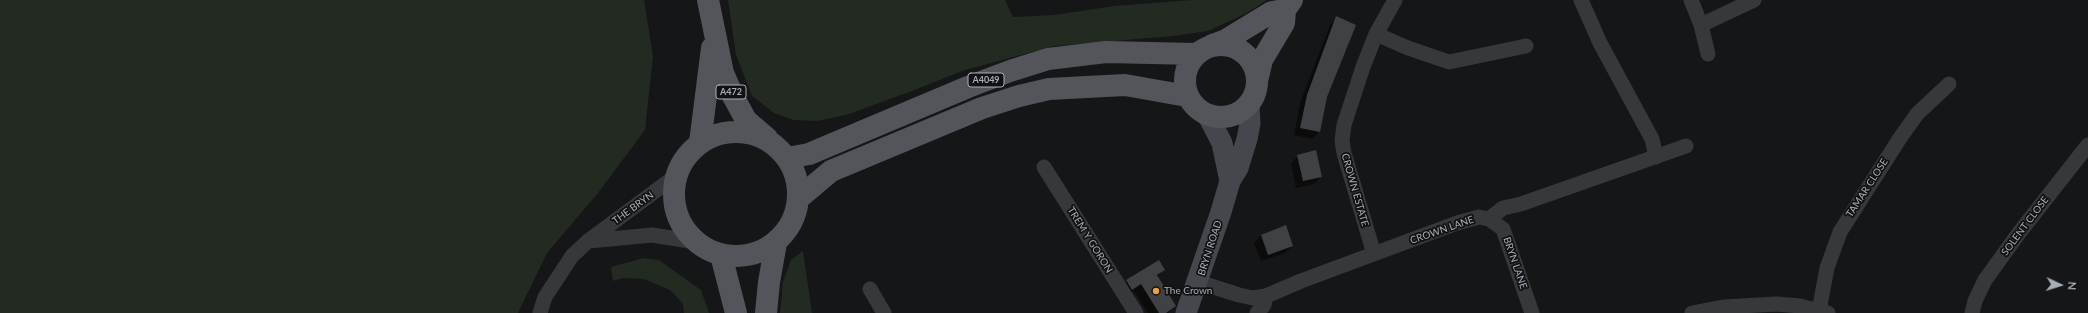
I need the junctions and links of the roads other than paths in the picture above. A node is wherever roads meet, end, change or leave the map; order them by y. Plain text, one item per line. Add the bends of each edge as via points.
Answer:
1 (708, 0) edge
2 (1395, 0) edge
3 (1581, 0) edge
4 (1691, 0) edge
5 (1754, 0) edge
6 (1289, 5) edge
7 (1701, 25) junction
8 (713, 29) junction
9 (1376, 34) junction
10 (1526, 46) dead end
11 (1202, 51) junction
12 (1708, 54) dead end
13 (1258, 80) junction
14 (1949, 84) dead end
15 (1188, 96) junction
16 (1249, 106) junction
17 (1208, 116) junction
18 (771, 142) junction
19 (700, 143) junction
20 (2088, 145) edge
21 (1686, 146) dead end
22 (1656, 157) junction
23 (787, 158) junction
24 (1044, 167) dead end
25 (677, 175) junction
26 (1230, 181) junction
27 (799, 198) junction
28 (1489, 219) junction
29 (588, 241) junction
30 (696, 242) junction
31 (776, 243) junction
32 (1374, 254) junction
33 (720, 255) junction
34 (1198, 282) junction
35 (870, 289) dead end
36 (1266, 296) junction
37 (1724, 310) edge
38 (1823, 312) edge
39 (540, 313) edge
40 (736, 313) edge
41 (766, 313) edge
42 (884, 313) edge
43 (1136, 313) edge
44 (1186, 313) edge
45 (1257, 313) edge
46 (1532, 313) edge
47 (1692, 313) edge
48 (1972, 313) edge

1 - 8 main road, A472
2 - 9 street, CROWN ESTATE
3 - 22 street via 1600,43 1652,139
4 - 7 street
5 - 7 street
6 - 11 main road, A4049
6 - 13 main road, A4049 via 1284,23 1262,60
7 - 12 street
8 - 18 main road, A472 via 723,73 733,96 746,120
8 - 19 main road, A472
9 - 10 street via 1449,62
9 - 32 street, CROWN ESTATE via 1349,106 1342,141
11 - 13 main road via 1220,45 1229,45 1241,50 1249,57
11 - 15 main road via 1186,72
11 - 23 main road, A4049 via 1106,52 1048,59 1010,70 809,154
13 - 16 main road via 1255,95
14 - 38 street, TAMAR CLOSE via 1913,120 1840,232 1827,268
15 - 17 main road via 1197,109
15 - 27 main road, A4049 via 1125,85 1049,89 1019,96 982,108 831,171
16 - 17 main road via 1234,116
16 - 26 street, BRYN ROAD via 1250,124 1247,139 1238,168
17 - 26 street, BRYN ROAD via 1222,143
18 - 19 main road via 754,134 736,132 717,134
18 - 23 main road
19 - 25 main road via 686,157
20 - 48 street, SOLENT CLOSE via 1985,280
21 - 22 street, CROWN LANE
22 - 28 street, CROWN LANE via 1503,208
23 - 27 main road via 796,177
24 - 43 street, TREM Y GORON
25 - 29 street, THE BRYN
25 - 30 main road via 674,193 676,211 684,228
26 - 34 street, BRYN ROAD
27 - 31 main road via 796,215 788,230
28 - 32 street, CROWN LANE via 1479,217
28 - 46 street, BRYN LANE via 1503,229
29 - 30 street, THE BRYN via 652,235
29 - 39 street, THE BRYN via 572,256 549,291
30 - 33 main road
31 - 33 main road via 759,252 740,257
31 - 41 main road
32 - 36 street, CROWN LANE
33 - 40 main road
34 - 36 street, CROWN LANE via 1253,298
34 - 44 street, BRYN ROAD
35 - 42 street
36 - 45 street via 1264,305
37 - 38 street via 1777,304
37 - 47 street

